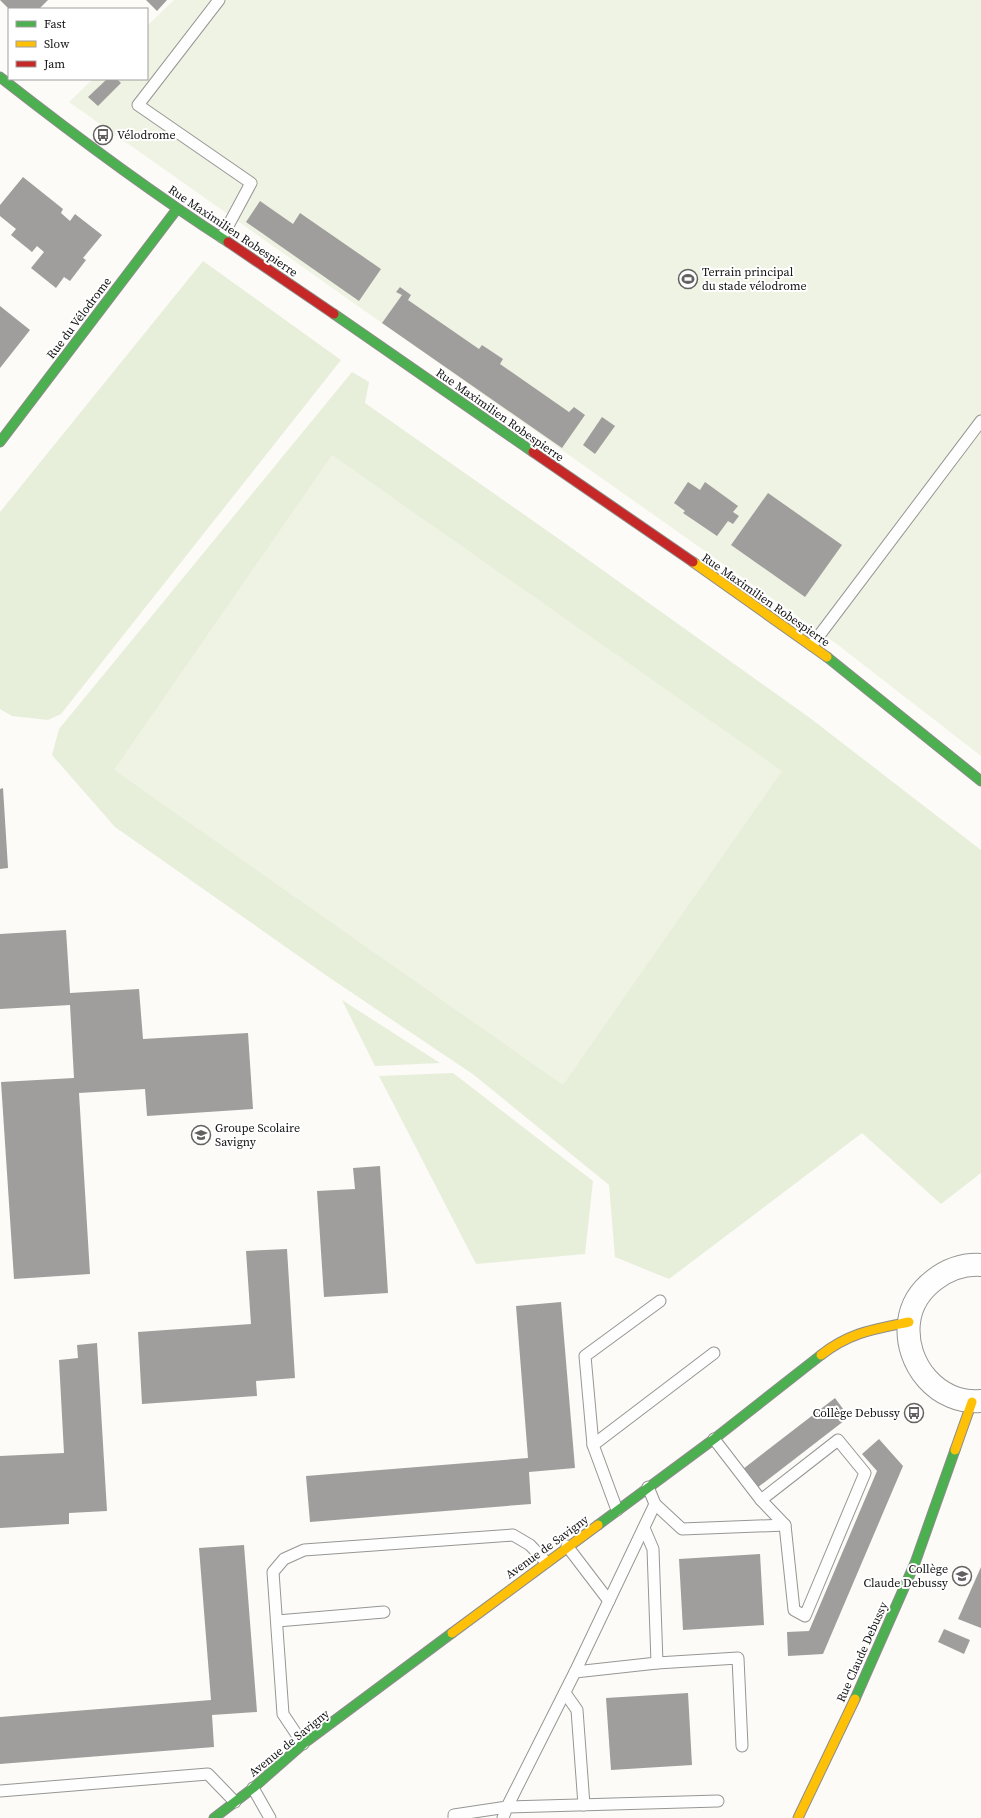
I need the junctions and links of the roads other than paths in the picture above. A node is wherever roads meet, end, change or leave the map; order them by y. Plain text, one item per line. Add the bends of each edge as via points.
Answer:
1 (219, 0) edge
2 (0, 77) edge
3 (177, 209) junction
4 (222, 237) junction
5 (981, 421) edge
6 (0, 442) edge
7 (812, 645) junction
8 (981, 781) edge
9 (981, 1265) edge
10 (660, 1301) dead end
11 (909, 1322) junction
12 (714, 1353) dead end
13 (977, 1401) edge
14 (714, 1438) junction
15 (593, 1445) junction
16 (648, 1487) junction
17 (761, 1500) junction
18 (655, 1504) junction
19 (617, 1510) junction
20 (785, 1525) junction
21 (644, 1528) junction
22 (567, 1546) junction
23 (546, 1562) junction
24 (609, 1601) junction
25 (384, 1612) dead end
26 (277, 1621) junction
27 (657, 1663) junction
28 (576, 1672) junction
29 (565, 1692) junction
30 (303, 1744) junction
31 (742, 1746) dead end
32 (253, 1788) junction
33 (0, 1790) edge
34 (718, 1801) dead end
35 (235, 1802) junction
36 (584, 1805) junction
37 (505, 1813) edge
38 (214, 1818) edge
39 (270, 1818) edge
40 (454, 1818) edge
41 (798, 1818) edge

1 - 4 lane via 138,105 251,183
2 - 3 street, Rue Maximilien Robespierre via 75,136
3 - 4 street, Rue Maximilien Robespierre
3 - 6 street, Rue du Vélodrome
4 - 7 street, Rue Maximilien Robespierre
5 - 7 lane
7 - 8 street, Rue Maximilien Robespierre
9 - 11 street via 971,1264 949,1270 930,1282 916,1300
10 - 15 lane via 585,1356
11 - 13 street via 909,1345 917,1366 931,1384 950,1396
11 - 14 street, Avenue de Savigny via 862,1332 836,1343
12 - 15 lane
13 - 41 street, Rue Claude Debussy via 915,1563 868,1672
14 - 16 street, Avenue de Savigny
14 - 17 lane
15 - 19 lane
16 - 18 lane
16 - 19 street, Avenue de Savigny
17 - 20 lane
17 - 20 lane via 838,1440 865,1472 805,1616 794,1610
18 - 20 lane via 682,1529
18 - 21 lane
19 - 22 street, Avenue de Savigny
21 - 24 lane
21 - 27 lane via 653,1549
22 - 23 street, Avenue de Savigny
22 - 24 lane
23 - 26 lane via 530,1545 513,1535 304,1550 284,1559 273,1572
23 - 30 street, Avenue de Savigny
24 - 28 lane
25 - 26 lane
26 - 30 lane via 283,1714
27 - 28 lane
27 - 31 lane via 738,1658
28 - 29 lane
29 - 36 lane via 577,1710
29 - 37 lane
30 - 32 street, Avenue de Savigny
32 - 35 street, Avenue de Savigny
32 - 39 lane
33 - 35 lane via 208,1774
34 - 36 lane
35 - 38 street, Avenue de Savigny
36 - 37 lane
37 - 40 lane via 454,1815

